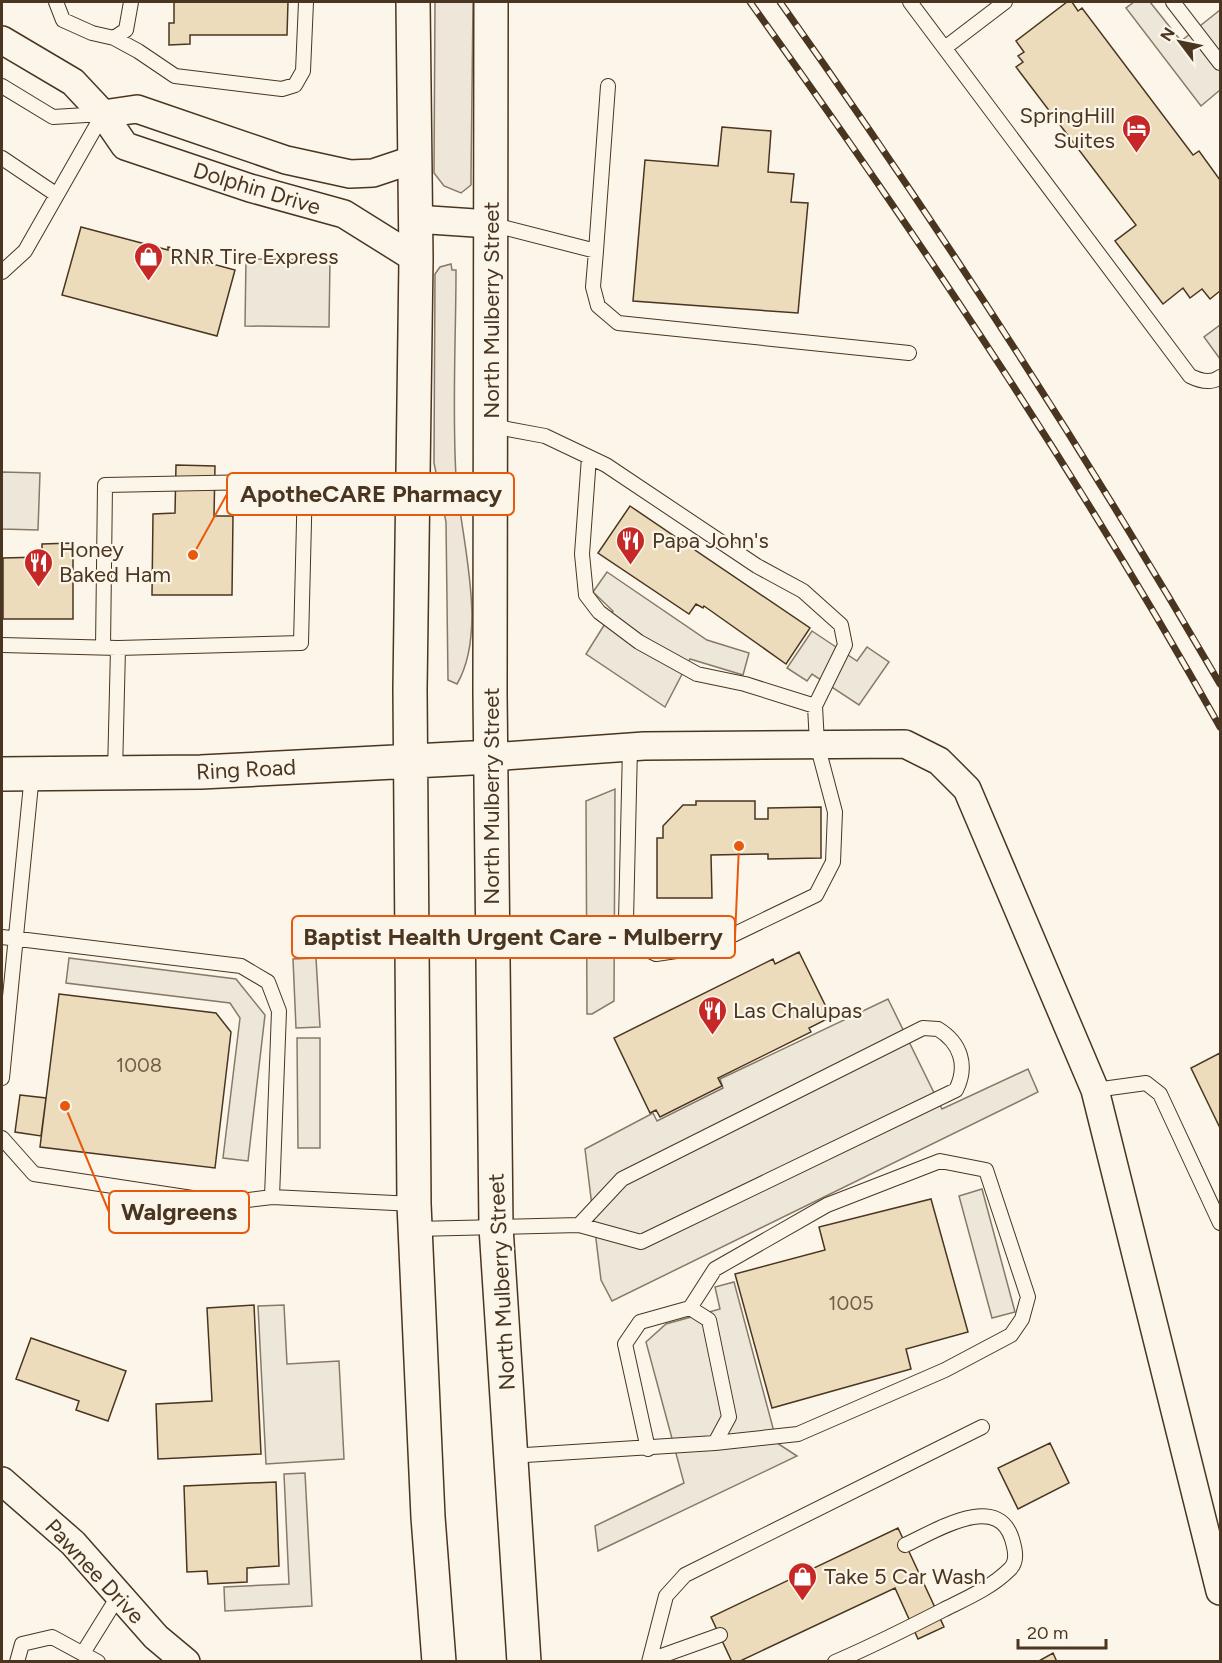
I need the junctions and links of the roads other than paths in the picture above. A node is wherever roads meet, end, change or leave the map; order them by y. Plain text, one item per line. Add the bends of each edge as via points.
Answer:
1 (56, 2) edge
2 (130, 2) edge
3 (306, 2) edge
4 (414, 2) edge
5 (491, 2) edge
6 (910, 2) edge
7 (1005, 2) edge
8 (1173, 2) edge
9 (114, 38) junction
10 (2, 40) edge
11 (946, 47) junction
12 (1221, 63) edge
13 (2, 86) edge
14 (608, 86) dead end
15 (103, 114) junction
16 (2, 158) edge
17 (416, 159) junction
18 (57, 195) junction
19 (415, 219) junction
20 (490, 224) junction
21 (596, 251) junction
22 (416, 259) junction
23 (2, 272) edge
24 (909, 354) dead end
25 (1221, 377) edge
26 (492, 426) junction
27 (589, 457) junction
28 (305, 481) junction
29 (414, 489) junction
30 (2, 645) edge
31 (103, 648) junction
32 (118, 648) junction
33 (815, 705) junction
34 (818, 744) junction
35 (630, 747) junction
36 (490, 757) junction
37 (411, 762) junction
38 (116, 773) junction
39 (16, 774) edge
40 (9, 937) edge
41 (2, 1078) edge
42 (1095, 1090) junction
43 (2, 1138) edge
44 (272, 1197) junction
45 (414, 1216) junction
46 (1221, 1223) edge
47 (579, 1225) junction
48 (496, 1227) junction
49 (690, 1308) junction
50 (982, 1428) dead end
51 (715, 1443) junction
52 (648, 1449) junction
53 (510, 1456) junction
54 (2, 1481) edge
55 (905, 1545) dead end
56 (1221, 1591) edge
57 (119, 1595) junction
58 (720, 1635) dead end
59 (83, 1653) junction
60 (649, 1661) edge
61 (17, 1662) edge
62 (98, 1662) edge
63 (186, 1662) edge
64 (439, 1662) edge
65 (524, 1662) edge
66 (836, 1662) edge

1 - 9 lane via 63,20
2 - 9 lane via 126,30
3 - 9 lane via 303,71 295,85 282,89 175,76
4 - 17 main road
5 - 20 main road, North Mulberry Street
6 - 11 lane
7 - 11 lane
8 - 12 lane
10 - 15 street, Dolphin Drive via 73,82
11 - 25 lane via 1190,376 1201,381
13 - 15 lane via 53,117
14 - 21 lane
15 - 17 street, Dolphin Drive via 137,109 286,160 350,174 373,173
15 - 18 lane
15 - 22 street, Dolphin Drive via 125,146 250,188 344,214
16 - 18 lane
17 - 19 main road
18 - 23 lane via 25,250
19 - 20 street
19 - 22 main road
20 - 21 lane
20 - 26 main road, North Mulberry Street
21 - 24 lane via 594,287 598,306 618,323
22 - 29 main road
26 - 27 lane via 545,436
26 - 36 main road, North Mulberry Street
27 - 33 lane via 757,566 803,591 841,626 845,645
27 - 33 lane via 582,554 586,595 599,612 639,642 697,674
28 - 29 lane
28 - 31 lane via 105,485
28 - 32 lane via 301,643
29 - 37 main road
30 - 31 lane
31 - 32 lane
32 - 38 lane
33 - 34 lane
34 - 35 street
34 - 35 lane via 835,812 833,862 816,895 710,946 657,954 634,943 626,921
34 - 42 street via 905,744 939,761 966,789
35 - 36 street
36 - 37 main road, Ring Road
36 - 48 main road, North Mulberry Street
37 - 38 main road, Ring Road
37 - 45 main road
38 - 39 main road, Ring Road
39 - 40 lane
40 - 41 lane
40 - 44 lane via 241,966 268,982 279,1011
42 - 46 lane via 1146,1083 1160,1094
42 - 56 street
43 - 44 lane via 34,1174 225,1203
44 - 45 lane
45 - 48 lane
45 - 64 main road
47 - 47 lane via 641,1242 956,1090 963,1075 959,1047 938,1029 923,1029 622,1179
47 - 48 lane
48 - 53 main road, North Mulberry Street
49 - 51 lane via 709,1320 729,1417
49 - 51 lane via 715,1269 827,1205 940,1161 986,1170 1028,1297 1022,1319 1011,1335 945,1371 798,1434
49 - 52 lane via 640,1323 625,1344
50 - 60 lane via 685,1575 666,1596
51 - 52 lane
52 - 53 lane
53 - 65 main road, North Mulberry Street
54 - 57 street, Pawnee Drive via 73,1543
55 - 66 lane via 967,1516 992,1517 1009,1530 1016,1551 1012,1567 990,1586
57 - 59 lane
57 - 63 street, Pawnee Drive via 156,1637
58 - 60 lane
59 - 61 lane via 52,1636 22,1644
59 - 62 lane

